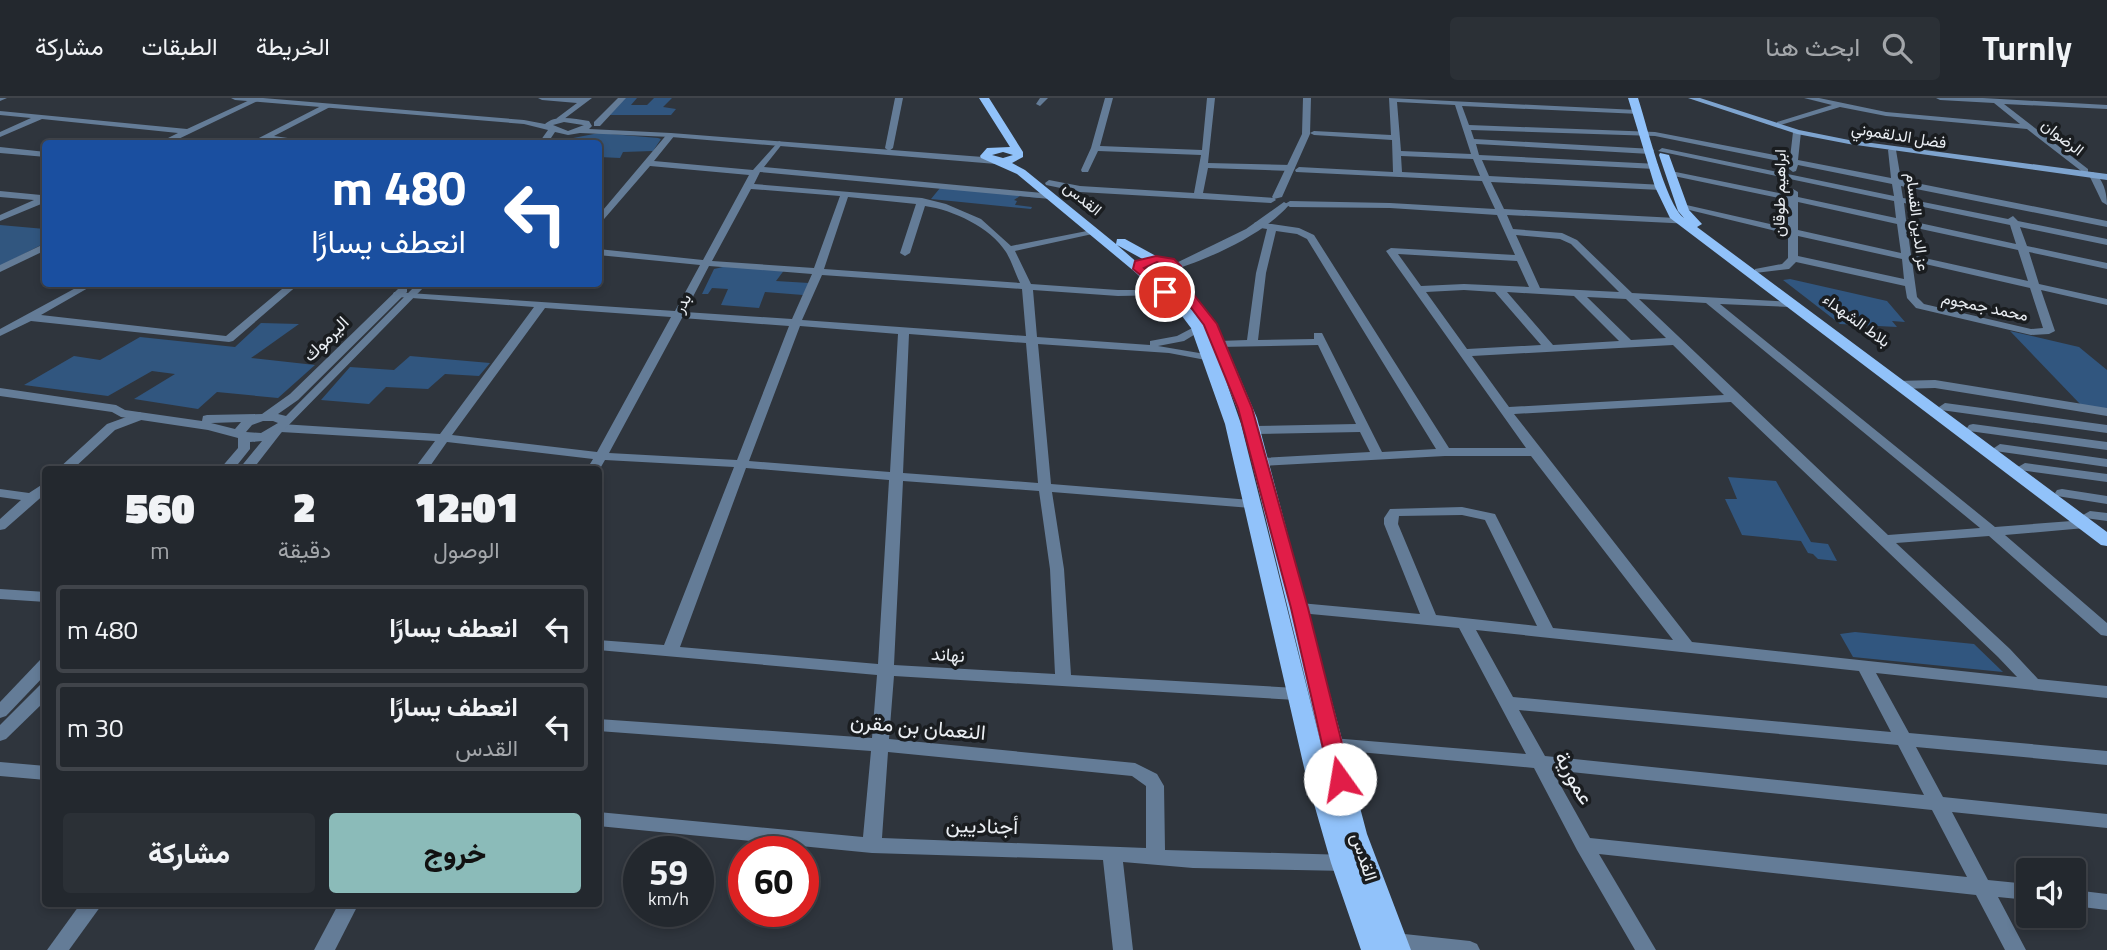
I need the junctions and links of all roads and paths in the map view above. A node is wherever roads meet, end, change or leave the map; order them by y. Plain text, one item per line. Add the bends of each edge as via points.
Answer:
1 (235, 98) edge
2 (290, 98) edge
3 (542, 98) edge
4 (622, 98) edge
5 (899, 98) edge
6 (973, 98) edge
7 (984, 98) edge
8 (1109, 98) edge
9 (1211, 98) edge
10 (1307, 98) edge
11 (1313, 98) edge
12 (1551, 98) edge
13 (1645, 98) edge
14 (1692, 98) edge
15 (1700, 98) edge
16 (1808, 98) edge
17 (1940, 98) edge
18 (1393, 99) edge
19 (1994, 99) edge
20 (252, 100) edge
21 (586, 100) edge
22 (335, 102) edge
23 (1458, 104) junction
24 (1635, 105) edge
25 (1838, 105) junction
26 (2107, 107) edge
27 (1556, 108) junction
28 (0, 113) edge
29 (41, 117) junction
30 (555, 124) junction
31 (576, 124) junction
32 (597, 124) junction
33 (1780, 124) junction
34 (1466, 127) junction
35 (2028, 127) junction
36 (186, 131) junction
37 (1797, 132) junction
38 (1314, 133) junction
39 (1650, 134) junction
40 (0, 135) edge
41 (671, 135) junction
42 (265, 137) junction
43 (1397, 138) junction
44 (168, 140) edge
45 (259, 140) edge
46 (291, 140) edge
47 (545, 140) edge
48 (560, 140) edge
49 (1471, 141) junction
50 (779, 144) junction
51 (889, 148) junction
52 (1095, 148) junction
53 (1892, 149) junction
54 (0, 150) edge
55 (1656, 151) junction
56 (1206, 153) junction
57 (1398, 153) junction
58 (1018, 154) junction
59 (42, 155) edge
60 (995, 156) junction
61 (1476, 157) junction
62 (1794, 162) junction
63 (648, 163) junction
64 (1203, 164) junction
65 (1655, 166) junction
66 (1295, 169) junction
67 (1084, 170) dead end
68 (756, 171) junction
69 (1669, 172) junction
70 (2089, 173) junction
71 (1398, 174) junction
72 (2107, 175) edge
73 (1486, 178) junction
74 (1793, 178) junction
75 (1899, 183) junction
76 (749, 187) junction
77 (1661, 187) junction
78 (1049, 190) junction
79 (2104, 192) edge
80 (0, 194) edge
81 (845, 194) junction
82 (1198, 196) junction
83 (42, 199) edge
84 (1792, 199) junction
85 (42, 200) edge
86 (1901, 200) junction
87 (922, 201) junction
88 (1281, 201) junction
89 (2107, 202) edge
90 (2009, 205) junction
91 (1500, 212) junction
92 (1683, 216) junction
93 (0, 218) edge
94 (602, 218) edge
95 (1903, 224) junction
96 (2015, 224) junction
97 (2107, 224) edge
98 (1257, 225) junction
99 (1272, 227) junction
100 (1094, 231) junction
101 (1509, 232) junction
102 (1795, 232) junction
103 (2107, 243) edge
104 (42, 249) edge
105 (1009, 249) junction
106 (2022, 249) junction
107 (602, 252) edge
108 (905, 253) dead end
109 (1907, 256) junction
110 (1521, 258) junction
111 (1793, 258) junction
112 (705, 263) junction
113 (1158, 266) junction
114 (2107, 266) edge
115 (0, 269) edge
116 (818, 271) junction
117 (1759, 271) junction
118 (1910, 284) junction
119 (2034, 285) junction
120 (1027, 286) junction
121 (84, 287) edge
122 (290, 287) edge
123 (410, 289) edge
124 (1420, 289) junction
125 (1500, 290) junction
126 (1536, 291) junction
127 (1165, 292) junction
128 (1578, 294) junction
129 (1629, 297) junction
130 (1912, 298) joint
131 (1710, 301) junction
132 (2107, 302) edge
133 (542, 304) junction
134 (1789, 304) junction
135 (677, 313) junction
136 (28, 317) junction
137 (796, 321) junction
138 (1198, 328) junction
139 (904, 331) junction
140 (0, 333) edge
141 (1032, 338) junction
142 (1676, 341) junction
143 (1252, 343) junction
144 (1629, 344) junction
145 (1549, 347) junction
146 (1215, 351) junction
147 (1465, 353) junction
148 (1913, 383) junction
149 (1897, 385) junction
150 (0, 392) edge
151 (1734, 398) junction
152 (1945, 407) junction
153 (116, 410) junction
154 (1507, 411) junction
155 (2107, 412) edge
156 (144, 413) junction
157 (263, 418) junction
158 (111, 427) junction
159 (281, 428) junction
160 (1363, 428) junction
161 (1973, 428) junction
162 (2107, 429) edge
163 (1253, 430) junction
164 (241, 436) junction
165 (443, 439) junction
166 (2107, 446) edge
167 (2000, 448) junction
168 (1445, 452) junction
169 (1535, 452) junction
170 (601, 456) junction
171 (1378, 456) junction
172 (1261, 462) junction
173 (2107, 463) edge
174 (743, 464) junction
175 (68, 466) edge
176 (230, 466) edge
177 (249, 466) edge
178 (423, 466) edge
179 (596, 466) edge
180 (2025, 467) junction
181 (897, 477) junction
182 (2107, 478) edge
183 (42, 489) edge
184 (1045, 489) junction
185 (0, 493) edge
186 (2062, 493) junction
187 (32, 498) junction
188 (2107, 500) edge
189 (1251, 504) junction
190 (2107, 517) edge
191 (2087, 519) junction
192 (0, 526) edge
193 (2107, 527) edge
194 (1993, 532) junction
195 (1883, 540) junction
196 (2107, 541) edge
197 (0, 594) edge
198 (42, 597) edge
199 (1300, 608) junction
200 (1430, 620) junction
201 (1465, 625) junction
202 (2107, 631) edge
203 (1548, 633) junction
204 (602, 645) edge
205 (1687, 647) junction
206 (670, 651) junction
207 (1864, 666) junction
208 (42, 668) edge
209 (886, 670) junction
210 (1063, 681) junction
211 (2035, 686) junction
212 (2107, 692) edge
213 (42, 693) edge
214 (1296, 694) junction
215 (1508, 702) junction
216 (0, 712) edge
217 (602, 725) edge
218 (0, 735) edge
219 (1904, 741) junction
220 (1332, 744) junction
221 (881, 745) junction
222 (2107, 758) edge
223 (1539, 762) junction
224 (0, 769) edge
225 (42, 774) edge
226 (1940, 805) junction
227 (602, 819) edge
228 (2107, 821) edge
229 (872, 845) junction
230 (1584, 845) junction
231 (1112, 853) junction
232 (1156, 857) junction
233 (1343, 863) junction
234 (1365, 863) junction
235 (1984, 887) junction
236 (2016, 891) edge
237 (2086, 899) edge
238 (2107, 902) edge
239 (90, 907) edge
240 (347, 907) edge
241 (1397, 946) edge
242 (57, 950) edge
243 (324, 950) edge
244 (1124, 950) edge
245 (1374, 950) edge
246 (1470, 950) edge
247 (1646, 950) edge
248 (2016, 950) edge

1 - 20 street
2 - 22 street
3 - 21 street
4 - 32 street
5 - 51 street
6 - 60 main road via 994,134
7 - 58 main road, القدس
8 - 52 street
9 - 56 street
10 - 66 street via 1308,128
11 - 38 street
12 - 27 street
13 - 39 main road
14 - 37 main road, فضل الدلقموني
15 - 33 main road, فضل الدلقموني
16 - 25 street
17 - 19 street
18 - 23 street
18 - 43 street
19 - 26 street
19 - 35 street, الرضوان
20 - 22 street
20 - 36 street
21 - 31 street
22 - 30 street
22 - 42 street
23 - 27 street
23 - 34 street
24 - 27 street
24 - 39 main road
25 - 33 street
25 - 35 street via 1916,118
28 - 29 street
29 - 36 street
29 - 40 street
30 - 31 street
30 - 31 street via 559,133
30 - 47 street
31 - 32 street
31 - 41 street
31 - 48 street
32 - 51 street
33 - 70 main road, فضل الدلقموني via 1884,145
34 - 39 street
34 - 49 street
35 - 70 street, الرضوان
36 - 44 street
37 - 53 main road, فضل الدلقموني
37 - 62 street, ابراهيم طوقان
38 - 43 street
38 - 66 street
39 - 55 main road
39 - 62 street
41 - 50 street
41 - 63 street
42 - 45 street
42 - 46 street
43 - 57 street
49 - 55 street
49 - 61 street
50 - 60 street
50 - 68 street, بدر
51 - 60 street
52 - 56 street
52 - 67 street
53 - 70 main road, فضل الدلقموني
53 - 75 street, عز الدين القسام
54 - 59 street
55 - 65 main road
55 - 69 main road
55 - 74 street
56 - 64 street
57 - 61 street
57 - 71 street
58 - 60 main road
58 - 78 main road, القدس
60 - 78 main road, القدس
61 - 65 street
61 - 73 street
62 - 74 street, ابراهيم طوقان
62 - 75 street
63 - 68 street
63 - 94 street
64 - 66 street
64 - 82 street
65 - 77 main road
66 - 71 street
66 - 88 street
68 - 76 street, بدر
68 - 78 street
69 - 84 street
69 - 92 main road
70 - 72 main road, فضل الدلقموني
70 - 79 street
71 - 73 street
73 - 77 street
73 - 91 street
74 - 84 street, ابراهيم طوقان
74 - 86 street
75 - 86 street, عز الدين القسام
75 - 90 street
76 - 81 street
76 - 112 street, بدر
77 - 92 main road
78 - 82 street
78 - 100 main road, القدس
78 - 113 main road, القدس
79 - 89 street
80 - 83 street
81 - 87 street
81 - 116 street
82 - 88 street
84 - 95 street
84 - 102 street, ابراهيم طوقان
85 - 93 street
86 - 95 street, عز الدين القسام
86 - 96 street
87 - 105 street via 978,221
87 - 108 street
88 - 91 street
88 - 98 street
88 - 113 street via 1199,250
90 - 96 street, محمد جمجوم
90 - 97 street
91 - 92 street
91 - 101 street
92 - 102 street
92 - 117 main road, بلاط الشهداء
92 - 134 main road
95 - 106 street
95 - 109 street, عز الدين القسام
96 - 103 street
96 - 106 street, محمد جمجوم
98 - 99 street
98 - 113 street via 1195,259
99 - 143 street
99 - 168 street via 1311,237
100 - 105 street
100 - 113 main road, القدس
101 - 110 street
101 - 129 street via 1569,238
102 - 109 street
102 - 111 street, ابراهيم طوقان
104 - 115 street
105 - 120 street
106 - 114 street
106 - 119 street, محمد جمجوم
107 - 112 street
109 - 118 street, عز الدين القسام
109 - 119 street
110 - 124 street via 1392,250
110 - 126 street
111 - 117 street, ابراهيم طوقان via 1785,267
111 - 118 street
112 - 116 street
112 - 135 street, بدر
113 - 127 main road, القدس
113 - 146 main road, القدس via 1207,318
116 - 120 street
116 - 137 street
117 - 148 main road, بلاط الشهداء
118 - 130 street, عز الدين القسام
119 - 130 street, محمد جمجوم via 2049,331 2031,332 1929,309
119 - 132 street
120 - 127 street
120 - 141 street
121 - 136 street
122 - 136 street via 229,339
123 - 133 street
123 - 135 street
123 - 157 street, اليرموك via 294,397
123 - 159 street
124 - 125 street
124 - 147 street
125 - 126 street
125 - 145 street
126 - 128 street
127 - 138 main road, القدس
128 - 129 street
128 - 144 street
129 - 131 street
129 - 142 street
131 - 134 street
131 - 194 street
133 - 135 street
133 - 165 street
134 - 149 main road
135 - 137 street
135 - 170 street, بدر
136 - 140 street
137 - 139 street
137 - 174 street
138 - 141 street via 1180,339 1155,344
138 - 146 main road, القدس
139 - 141 street
139 - 181 street
141 - 146 street
141 - 184 street
142 - 144 street
142 - 151 street
143 - 146 street
143 - 160 street via 1320,339
144 - 145 street
145 - 147 street
146 - 163 main road, القدس
146 - 189 main road, القدس
147 - 154 street
148 - 149 street
148 - 152 main road, بلاط الشهداء
148 - 155 street
149 - 191 main road
150 - 153 street
151 - 154 street
151 - 195 street
152 - 161 main road, بلاط الشهداء
152 - 162 street
153 - 156 street
153 - 158 street
154 - 169 street
156 - 157 street
156 - 158 street
156 - 164 street
157 - 159 street via 278,417
157 - 164 street, اليرموك via 242,428
158 - 175 street
159 - 164 street via 262,437
159 - 165 street
159 - 177 street
160 - 163 street
160 - 171 street
161 - 166 street
161 - 167 main road, بلاط الشهداء
163 - 172 main road, القدس
164 - 176 street via 244,449
165 - 170 street
165 - 178 street
167 - 173 street
167 - 180 main road, بلاط الشهداء
168 - 169 street
168 - 171 street
169 - 205 street
170 - 174 street
170 - 179 street, بدر
171 - 172 street
172 - 199 main road, القدس
174 - 181 street
174 - 206 street
180 - 182 street
180 - 186 main road, بلاط الشهداء
181 - 184 street
181 - 209 street
183 - 187 street
184 - 189 street
184 - 210 street via 1057,569
185 - 187 street
186 - 188 street
186 - 191 main road, بلاط الشهداء
187 - 192 street
189 - 214 main road, القدس
190 - 191 street
191 - 193 main road, بلاط الشهداء
191 - 194 street
191 - 196 main road
194 - 195 street
194 - 202 street
195 - 211 street
197 - 198 street
199 - 200 street
199 - 220 main road, القدس
200 - 201 street
200 - 203 street via 1391,524 1395,512 1462,511 1490,517
201 - 203 street
201 - 215 street, عمورية
203 - 205 street
204 - 206 street, نهاند
205 - 207 street
206 - 209 street, نهاند
207 - 211 street
207 - 219 street
208 - 216 street
209 - 210 street, نهاند
209 - 221 street
210 - 214 street, نهاند
211 - 212 street
213 - 218 street
214 - 233 main road, القدس
215 - 219 street
215 - 223 street, عمورية
217 - 221 street, النعمان بن مقرن
219 - 222 street
219 - 226 street
220 - 223 street
220 - 234 main road, القدس
221 - 229 street
221 - 232 street, النعمان بن مقرن via 1135,770 1155,786
223 - 226 street
223 - 230 street, عمورية
224 - 225 street
226 - 228 street
226 - 235 street
227 - 229 street, أجناديين
229 - 231 street, أجناديين
230 - 235 street
230 - 247 street, عمورية
231 - 232 street, أجناديين
231 - 244 street
232 - 233 street, أجناديين
233 - 234 street, أجناديين
233 - 245 main road, القدس
234 - 241 main road, القدس
235 - 236 street
235 - 248 street
237 - 238 street
239 - 242 street
240 - 243 street
241 - 246 street

